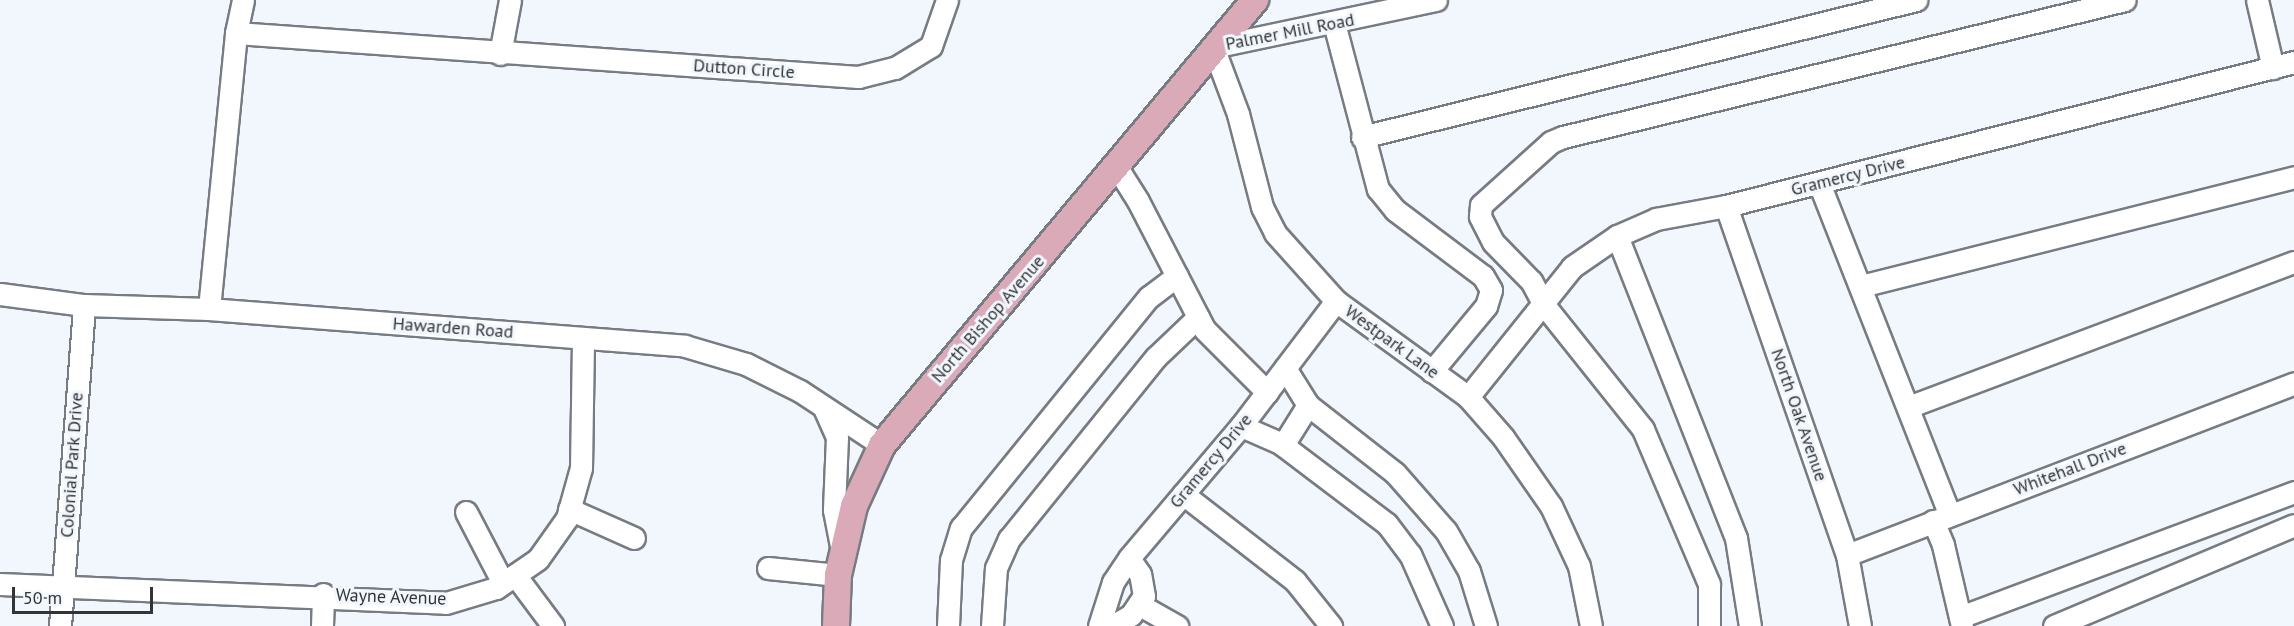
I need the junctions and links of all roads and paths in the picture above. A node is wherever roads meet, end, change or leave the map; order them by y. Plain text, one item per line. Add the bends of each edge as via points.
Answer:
1 (243, 0) edge
2 (510, 0) edge
3 (947, 0) edge
4 (1241, 0) edge
5 (1255, 0) edge
6 (1436, 0) edge
7 (1916, 0) edge
8 (2125, 0) edge
9 (2257, 0) edge
10 (1405, 3) edge
11 (1335, 23) junction
12 (236, 33) junction
13 (1213, 47) junction
14 (500, 54) junction
15 (2294, 62) edge
16 (2273, 68) junction
17 (1362, 137) junction
18 (1116, 166) junction
19 (2294, 177) edge
20 (1819, 183) junction
21 (1726, 206) junction
22 (1617, 236) junction
23 (2294, 262) edge
24 (1178, 276) junction
25 (1861, 286) junction
26 (0, 294) edge
27 (1336, 302) junction
28 (1543, 302) junction
29 (84, 305) junction
30 (209, 309) junction
31 (1198, 317) junction
32 (583, 338) junction
33 (1285, 368) junction
34 (1432, 371) junction
35 (2294, 383) edge
36 (1267, 392) junction
37 (1468, 397) junction
38 (1308, 405) junction
39 (1908, 406) junction
40 (824, 408) junction
41 (1241, 426) junction
42 (882, 445) junction
43 (1283, 445) junction
44 (2294, 492) edge
45 (1183, 494) junction
46 (569, 509) junction
47 (466, 512) dead end
48 (1941, 518) junction
49 (2294, 525) edge
50 (634, 537) dead end
51 (1847, 555) junction
52 (1129, 558) junction
53 (840, 565) junction
54 (768, 568) dead end
55 (509, 579) junction
56 (0, 584) edge
57 (63, 588) junction
58 (323, 594) junction
59 (1140, 606) junction
60 (1961, 622) edge
61 (60, 626) edge
62 (322, 626) edge
63 (553, 626) edge
64 (836, 626) edge
65 (948, 626) edge
66 (992, 626) edge
67 (1099, 626) edge
68 (1112, 626) edge
69 (1177, 626) edge
70 (1330, 626) edge
71 (1442, 626) edge
72 (1486, 626) edge
73 (1591, 626) edge
74 (1709, 626) edge
75 (1750, 626) edge
76 (1860, 626) edge
77 (2054, 626) edge

1 - 12 street
2 - 14 street
3 - 14 street, Dutton Circle via 931,46 896,68 858,77
4 - 13 main road
5 - 13 main road
6 - 10 street, Palmer Mill Road
7 - 17 street
8 - 28 street via 1591,129 1551,142 1490,195 1481,206 1480,216 1493,242 1531,281
9 - 16 street
10 - 11 street, Palmer Mill Road
11 - 13 street, Palmer Mill Road
11 - 17 street
12 - 14 street, Dutton Circle
12 - 30 street
13 - 18 main road, North Bishop Avenue
13 - 27 street, Westpark Lane via 1238,114 1262,207 1292,256
15 - 16 street, Gramercy Drive
16 - 20 street, Gramercy Drive
17 - 34 street via 1378,189 1395,210 1483,276 1491,290 1486,306
18 - 24 street
18 - 42 main road, North Bishop Avenue
19 - 25 street
20 - 21 street, Gramercy Drive
20 - 25 street
21 - 22 street, Gramercy Drive via 1656,219
21 - 51 street, North Oak Avenue
22 - 28 street, Gramercy Drive via 1572,267
22 - 75 street via 1736,537
23 - 39 street
24 - 31 street
24 - 65 street via 1149,297 961,528 951,560
25 - 39 street
26 - 29 street, Hawarden Road
27 - 33 street, Gramercy Drive
27 - 34 street, Westpark Lane
28 - 37 street, Gramercy Drive
28 - 74 street via 1643,429 1709,584
29 - 30 street, Hawarden Road
29 - 57 street, Colonial Park Drive
30 - 32 street, Hawarden Road
31 - 36 street via 1224,352
31 - 66 street via 1156,357 1009,539 996,568
32 - 40 street, Hawarden Road via 685,346 746,364
32 - 46 street, Wayne Avenue via 581,468
33 - 36 street, Gramercy Drive
33 - 38 street
34 - 37 street, Westpark Lane
35 - 48 street, Whitehall Drive
36 - 41 street, Gramercy Drive
37 - 73 street, Westpark Lane via 1538,483 1551,506 1579,566
38 - 43 street
38 - 72 street via 1395,473 1446,531 1469,571
39 - 48 street
40 - 42 street, Hawarden Road
40 - 53 street via 837,437 834,510
41 - 43 street
41 - 45 street, Gramercy Drive
42 - 53 main road, North Bishop Avenue via 854,506
43 - 71 street via 1400,537
44 - 60 street
45 - 52 street, Gramercy Drive
45 - 70 street via 1294,581
46 - 50 street
46 - 55 street, Wayne Avenue via 538,559
47 - 55 street
48 - 51 street, Whitehall Drive
48 - 60 street via 1943,545
49 - 77 street
51 - 76 street, North Oak Avenue
52 - 59 street via 1144,587
52 - 67 street, Gramercy Drive via 1113,582
53 - 54 street
53 - 64 main road, North Bishop Avenue
55 - 58 street, Wayne Avenue via 446,603
55 - 63 street
56 - 57 street, Wayne Avenue
57 - 58 street, Wayne Avenue
57 - 61 street, Colonial Park Drive
58 - 62 street
59 - 68 street
59 - 69 street

